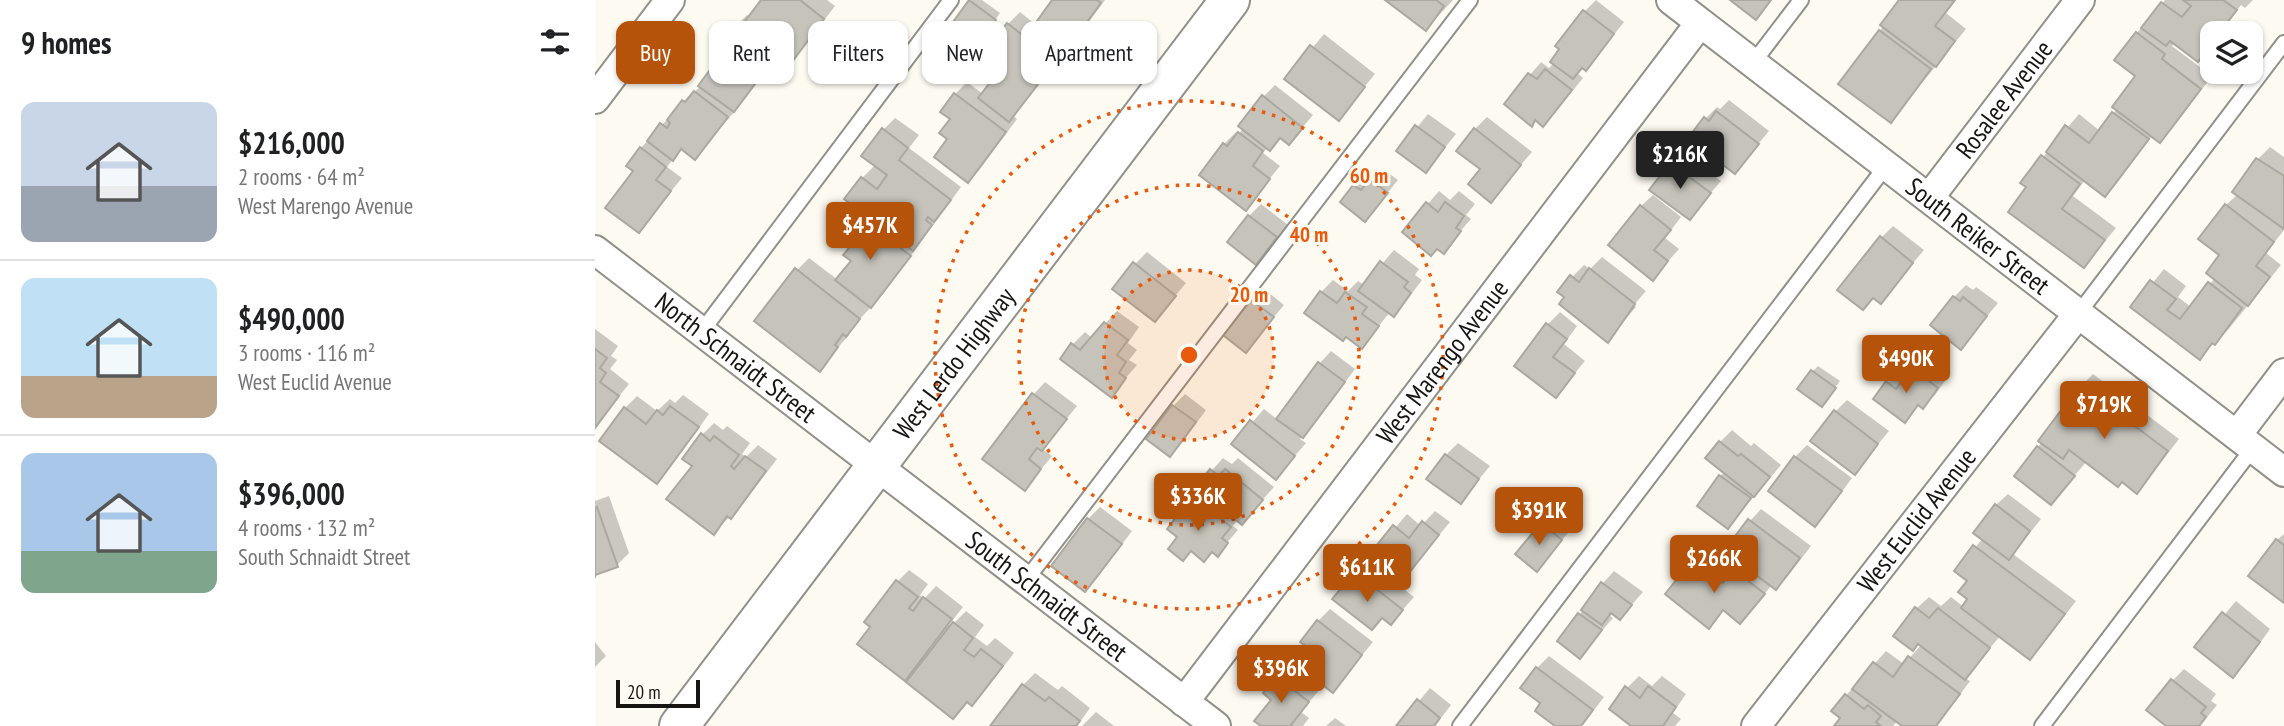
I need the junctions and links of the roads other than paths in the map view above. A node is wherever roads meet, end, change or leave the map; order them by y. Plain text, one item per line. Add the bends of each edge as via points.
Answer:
1 (670, 0) edge
2 (951, 0) edge
3 (1230, 0) edge
4 (1470, 0) edge
5 (1671, 0) edge
6 (1801, 0) edge
7 (2080, 0) edge
8 (1700, 23) junction
9 (2284, 43) edge
10 (1753, 63) junction
11 (595, 99) edge
12 (1886, 166) junction
13 (1929, 198) junction
14 (595, 250) edge
15 (2078, 314) junction
16 (702, 331) junction
17 (2284, 373) edge
18 (2245, 442) junction
19 (877, 465) junction
20 (2284, 472) edge
21 (1026, 580) junction
22 (1184, 702) junction
23 (679, 726) edge
24 (1216, 726) edge
25 (1460, 726) edge
26 (1756, 726) edge
27 (2042, 726) edge

1 - 11 street
2 - 16 lane
3 - 19 main road, West Lerdo Highway
4 - 21 lane
5 - 8 street, South Reiker Street
6 - 10 lane
7 - 13 street, Rosalee Avenue
8 - 10 street, South Reiker Street
8 - 22 street, West Marengo Avenue
9 - 15 lane
10 - 12 street, South Reiker Street
12 - 13 street, South Reiker Street
12 - 25 lane
13 - 15 street, South Reiker Street
14 - 16 street, North Schnaidt Street
15 - 18 street, South Reiker Street
15 - 26 street, West Euclid Avenue
16 - 19 street, North Schnaidt Street
17 - 18 street
18 - 20 street, South Reiker Street
18 - 27 lane
19 - 21 street, South Schnaidt Street
19 - 23 main road, West Lerdo Highway
21 - 22 street, South Schnaidt Street
22 - 24 street, South Schnaidt Street

